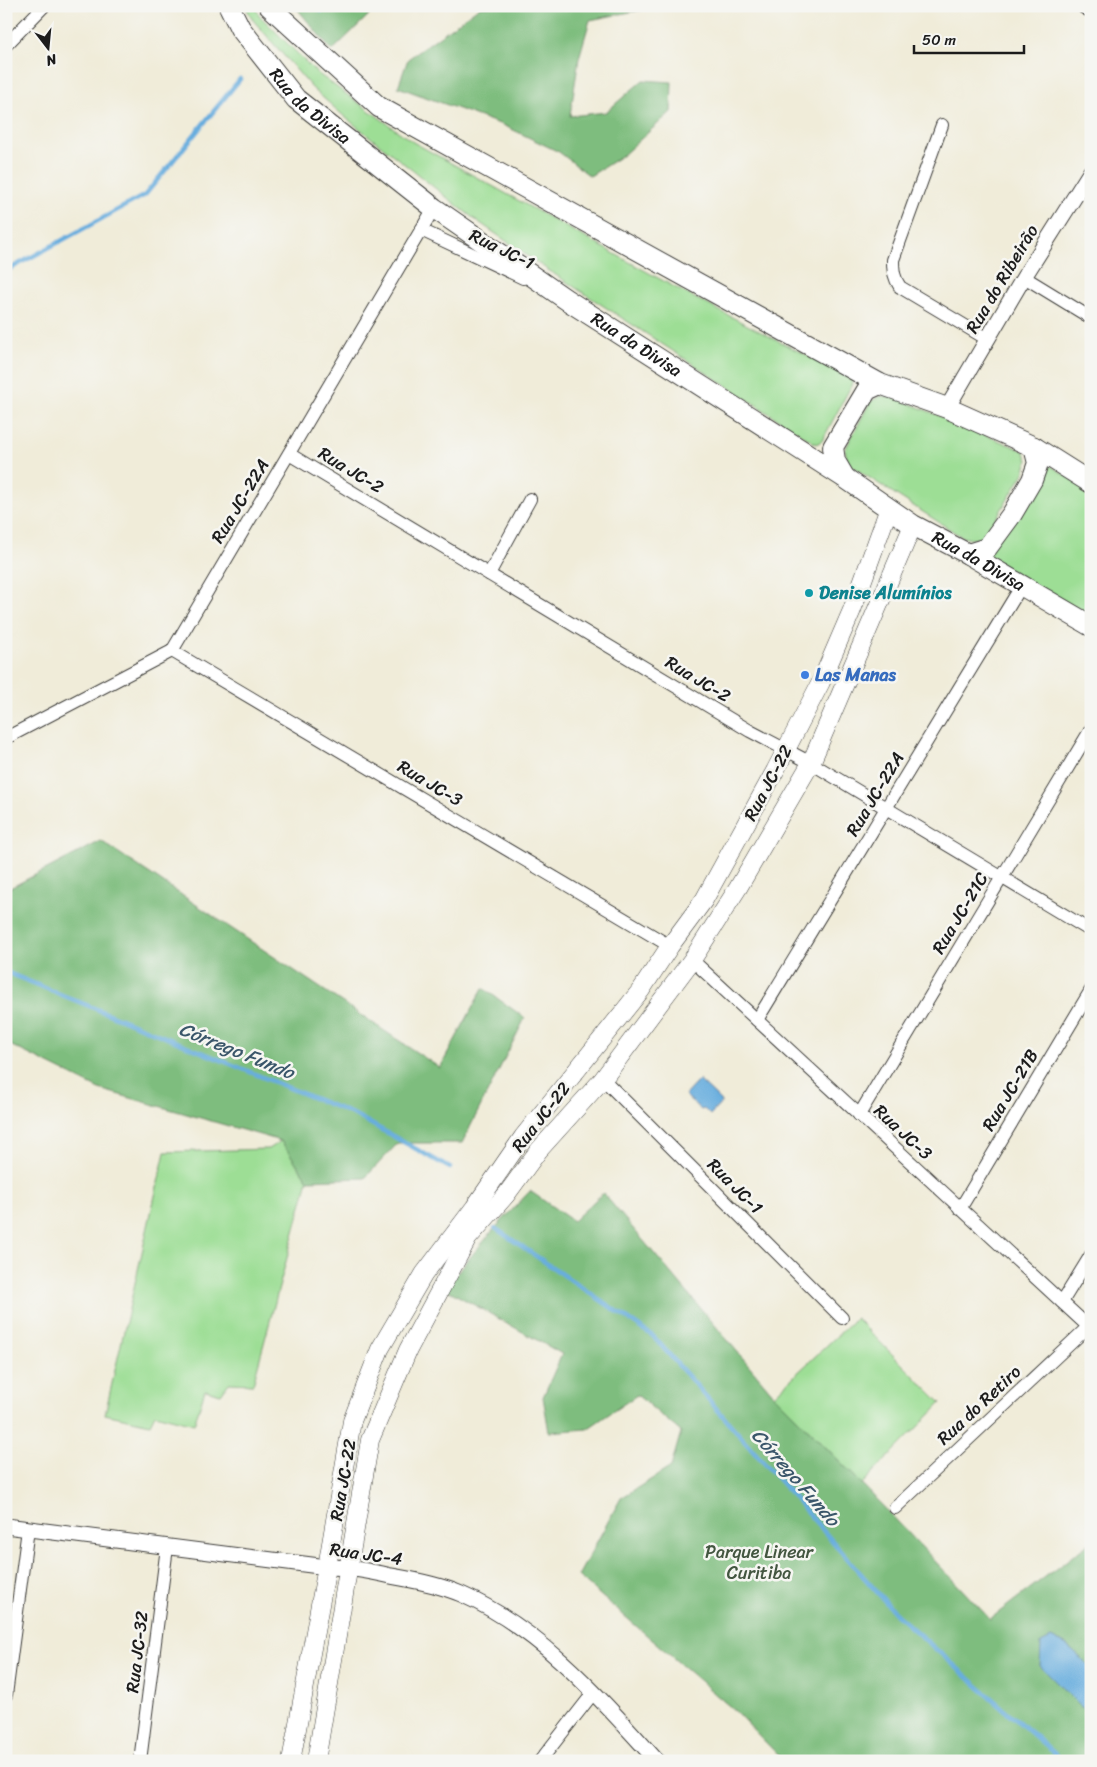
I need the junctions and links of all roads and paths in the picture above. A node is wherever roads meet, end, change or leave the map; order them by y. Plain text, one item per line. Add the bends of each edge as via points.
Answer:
1 (44, 6) edge
2 (229, 6) edge
3 (269, 6) edge
4 (1084, 6) edge
5 (1091, 10) edge
6 (6, 45) edge
7 (942, 125) dead end
8 (1091, 171) edge
9 (434, 208) junction
10 (421, 230) junction
11 (1024, 277) junction
12 (567, 300) junction
13 (1091, 318) edge
14 (987, 339) junction
15 (880, 384) junction
16 (947, 408) junction
17 (1034, 447) junction
18 (289, 454) junction
19 (844, 478) junction
20 (1091, 483) edge
21 (530, 499) dead end
22 (889, 508) junction
23 (913, 525) junction
24 (968, 554) junction
25 (489, 574) junction
26 (1022, 586) junction
27 (1091, 626) edge
28 (172, 651) junction
29 (1091, 729) edge
30 (6, 738) edge
31 (786, 750) junction
32 (811, 763) junction
33 (886, 808) junction
34 (1002, 878) junction
35 (1091, 931) edge
36 (670, 946) junction
37 (692, 960) junction
38 (1091, 990) edge
39 (757, 1020) junction
40 (604, 1079) junction
41 (859, 1115) junction
42 (523, 1137) junction
43 (539, 1150) junction
44 (960, 1208) junction
45 (1091, 1255) edge
46 (1062, 1302) junction
47 (842, 1318) dead end
48 (1089, 1328) edge
49 (895, 1508) dead end
50 (6, 1526) edge
51 (28, 1529) junction
52 (168, 1547) junction
53 (327, 1567) junction
54 (349, 1567) junction
55 (594, 1692) junction
56 (6, 1695) edge
57 (140, 1761) edge
58 (291, 1761) edge
59 (316, 1761) edge
60 (540, 1761) edge
61 (658, 1761) edge

1 - 6 street
2 - 9 main road, Rua da Divisa via 240,28 296,99
3 - 15 main road via 380,107
4 - 5 street
7 - 14 street via 893,260 895,280 900,287
8 - 11 street, Rua do Ribeirão
9 - 10 street, Rua JC-22A
9 - 12 main road, Rua da Divisa
10 - 12 street, Rua JC-1
10 - 18 street, Rua JC-22A
11 - 13 street
11 - 14 street, Rua do Ribeirão
12 - 19 main road, Rua da Divisa
14 - 16 street, Rua do Ribeirão
15 - 16 main road
15 - 19 main road via 868,390 833,447 835,461
16 - 17 main road
17 - 20 main road
17 - 24 main road via 1038,463 1012,514 988,548
18 - 25 street, Rua JC-2
18 - 28 street, Rua JC-22A
19 - 22 main road, Rua da Divisa
21 - 25 street
22 - 23 main road, Rua da Divisa
22 - 31 main road, Rua JC-22 via 833,655
23 - 24 main road, Rua da Divisa
23 - 32 main road, Rua JC-22
24 - 26 main road, Rua da Divisa
25 - 31 street, Rua JC-2
26 - 27 main road, Rua da Divisa
26 - 33 street, Rua JC-22A
28 - 30 street
28 - 36 street, Rua JC-3
29 - 34 street, Rua JC-21C
31 - 32 street, Rua JC-2
31 - 36 main road, Rua JC-22 via 704,900
32 - 33 street, Rua JC-2
32 - 37 main road, Rua JC-22
33 - 34 street, Rua JC-2
33 - 39 street, Rua JC-22A
34 - 35 street, Rua JC-2
34 - 41 street, Rua JC-21C
36 - 42 main road, Rua JC-22 via 641,990
37 - 39 street, Rua JC-3
37 - 40 main road, Rua JC-22
38 - 44 street, Rua JC-21B
39 - 41 street, Rua JC-3
40 - 43 main road, Rua JC-22
40 - 47 street, Rua JC-1
41 - 44 street, Rua JC-3
42 - 43 main road
42 - 53 main road, Rua JC-22 via 424,1274 380,1349 352,1421
43 - 54 main road, Rua JC-22 via 506,1195 468,1238 408,1350 370,1440
44 - 46 street, Rua JC-3
45 - 46 street
46 - 48 street, Rua JC-3
48 - 49 street, Rua do Retiro
50 - 51 street, Rua JC-4
51 - 52 street, Rua JC-4
51 - 56 street
52 - 53 street, Rua JC-4
52 - 57 street, Rua JC-32
53 - 54 street, Rua JC-4
53 - 58 main road, Rua JC-22
54 - 55 street, Rua JC-4 via 442,1588 497,1612 547,1648
54 - 59 main road, Rua JC-22
55 - 60 street
55 - 61 street, Rua JC-4

